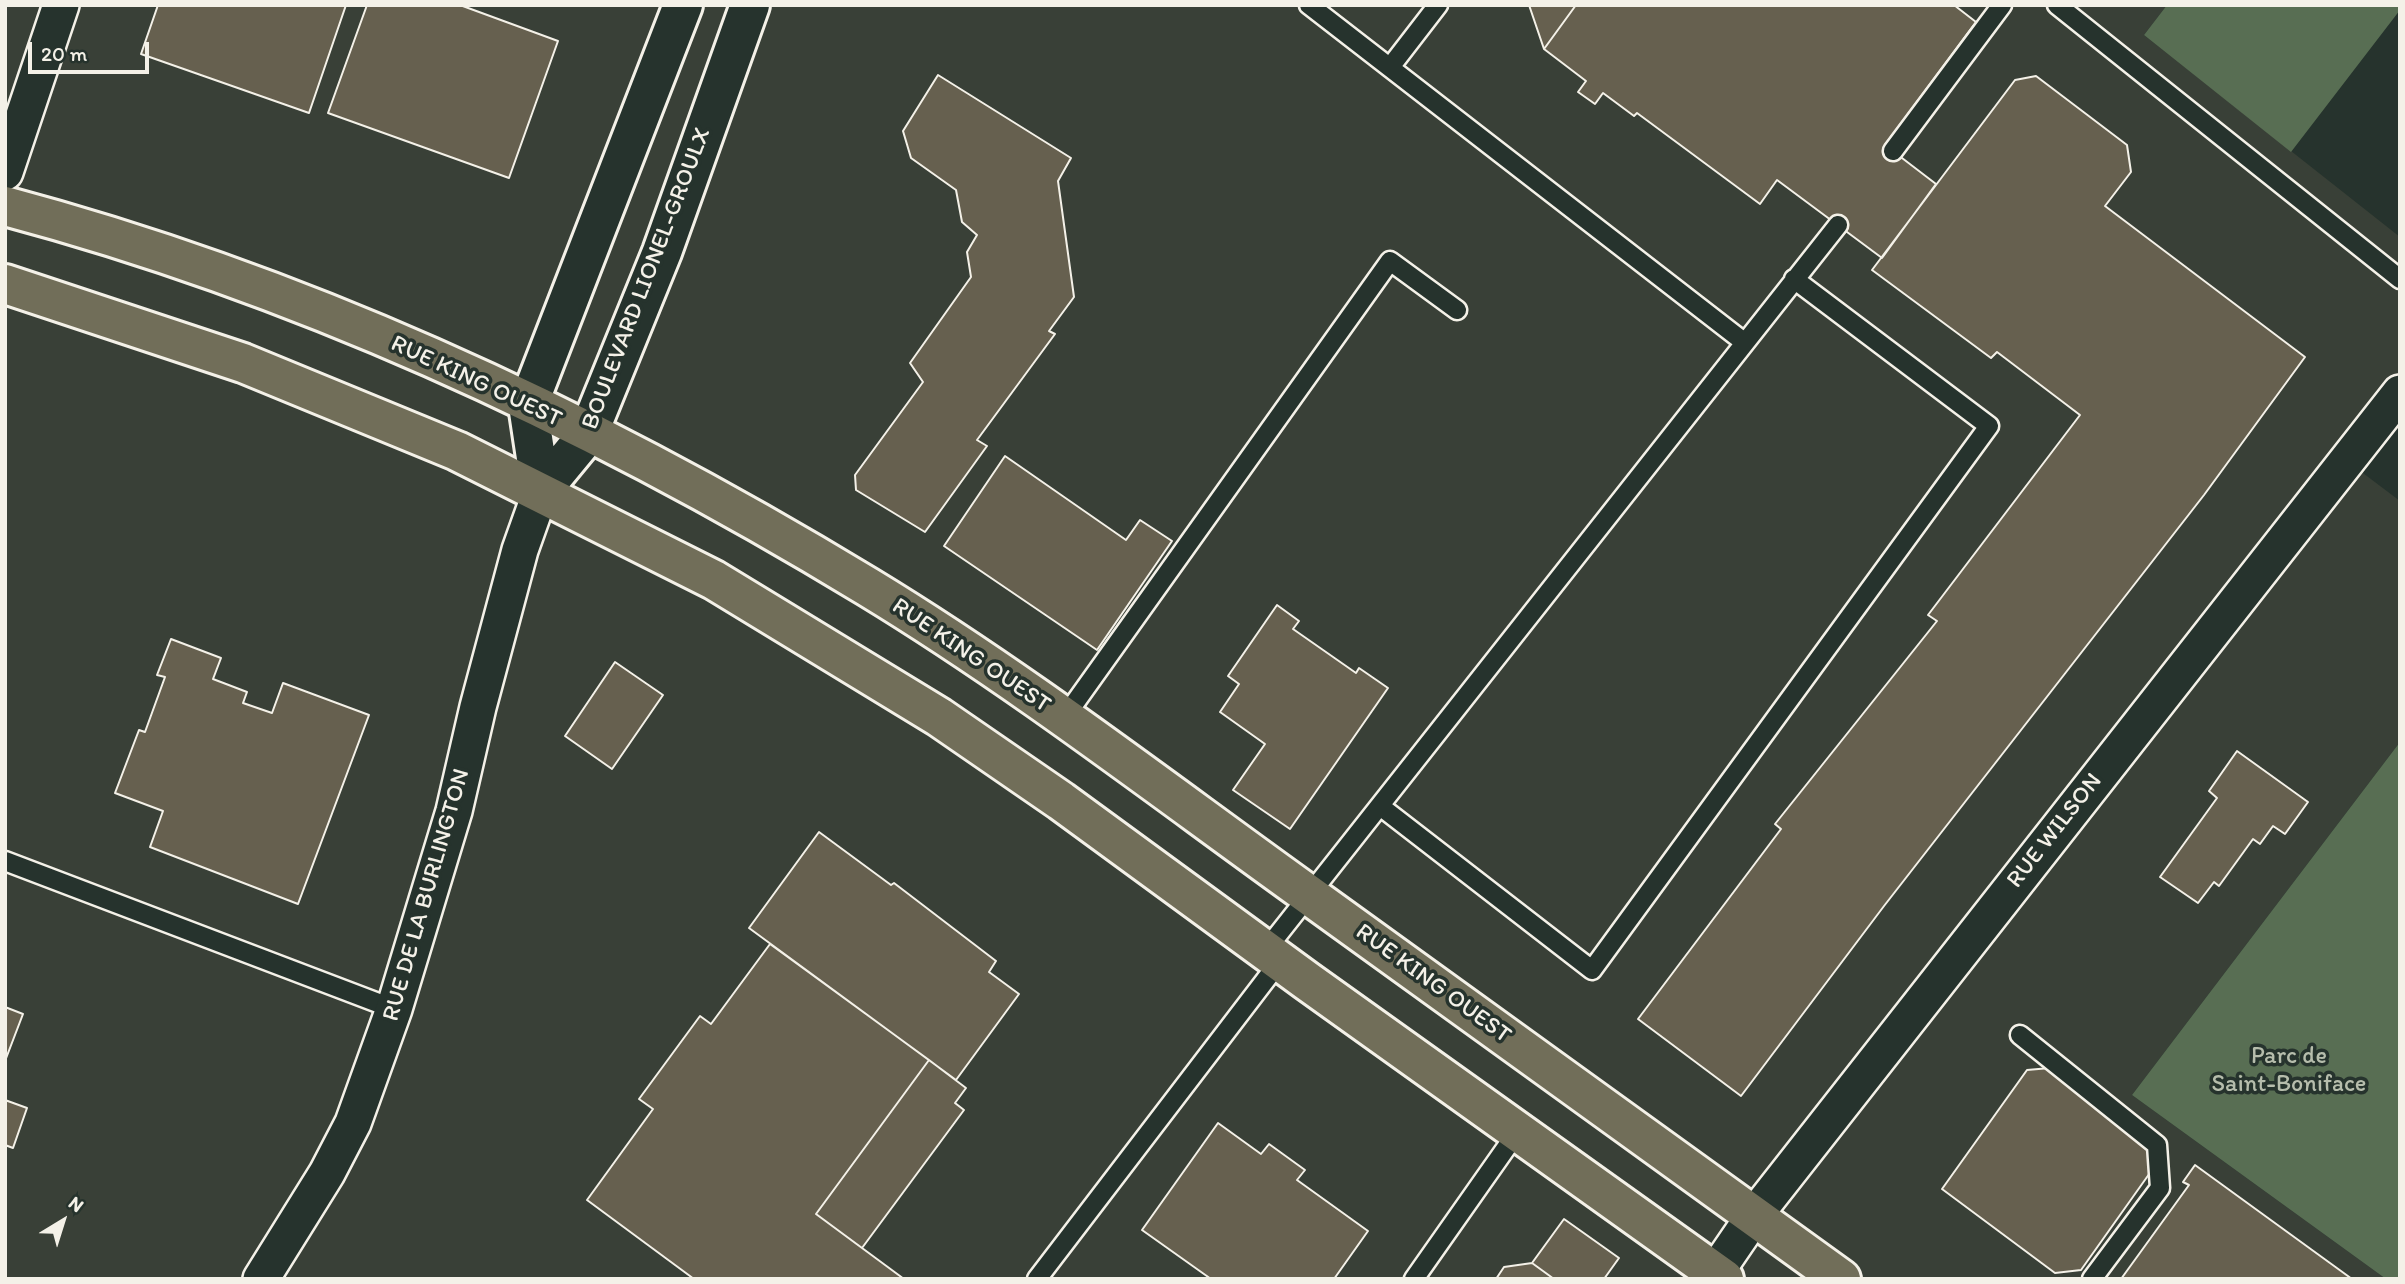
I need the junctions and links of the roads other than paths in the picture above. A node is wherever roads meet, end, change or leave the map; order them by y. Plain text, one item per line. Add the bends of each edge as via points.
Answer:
1 (61, 5) edge
2 (683, 5) edge
3 (750, 5) edge
4 (1309, 5) edge
5 (1438, 5) edge
6 (2002, 5) edge
7 (2057, 5) edge
8 (1391, 66) junction
9 (15, 110) edge
10 (1893, 151) dead end
11 (5, 173) edge
12 (5, 206) edge
13 (1838, 225) dead end
14 (1794, 279) junction
15 (2400, 279) edge
16 (5, 284) edge
17 (1457, 310) dead end
18 (1744, 342) junction
19 (2400, 393) edge
20 (528, 405) junction
21 (588, 434) junction
22 (541, 491) junction
23 (1064, 718) junction
24 (1380, 806) junction
25 (5, 861) edge
26 (1309, 895) junction
27 (1273, 956) junction
28 (394, 1009) junction
29 (2020, 1035) dead end
30 (1518, 1131) junction
31 (1754, 1216) junction
32 (1719, 1276) edge
33 (261, 1279) edge
34 (1037, 1279) edge
35 (1414, 1279) edge
36 (1841, 1279) edge
37 (2092, 1279) edge

1 - 9 street
2 - 20 main road
3 - 21 main road, BOULEVARD LIONEL-GROULX via 662,252
4 - 8 lane
5 - 8 lane
6 - 10 lane
7 - 15 lane
8 - 18 lane
9 - 11 street
12 - 20 main road, RUE KING OUEST via 230,274
13 - 14 lane
14 - 18 lane
14 - 24 lane via 1989,426 1592,970
16 - 22 main road via 243,363 457,451
17 - 23 lane via 1390,261
18 - 24 lane
19 - 31 street, RUE WILSON
20 - 21 main road, RUE KING OUEST
20 - 22 main road
21 - 22 main road, BOULEVARD LIONEL-GROULX
21 - 23 main road, RUE KING OUEST via 713,497 871,589
22 - 27 main road via 714,580 939,717
22 - 28 street, RUE DE LA BURLINGTON via 520,550 454,811
23 - 26 main road, RUE KING OUEST
24 - 26 lane
25 - 28 lane
26 - 27 lane
26 - 31 main road, RUE KING OUEST
27 - 30 main road
27 - 34 lane
28 - 33 street, RUE DE LA BURLINGTON via 353,1123
29 - 37 lane via 2157,1145 2160,1188
30 - 32 main road
30 - 35 lane
31 - 32 street, RUE WILSON
31 - 36 main road, RUE KING OUEST

